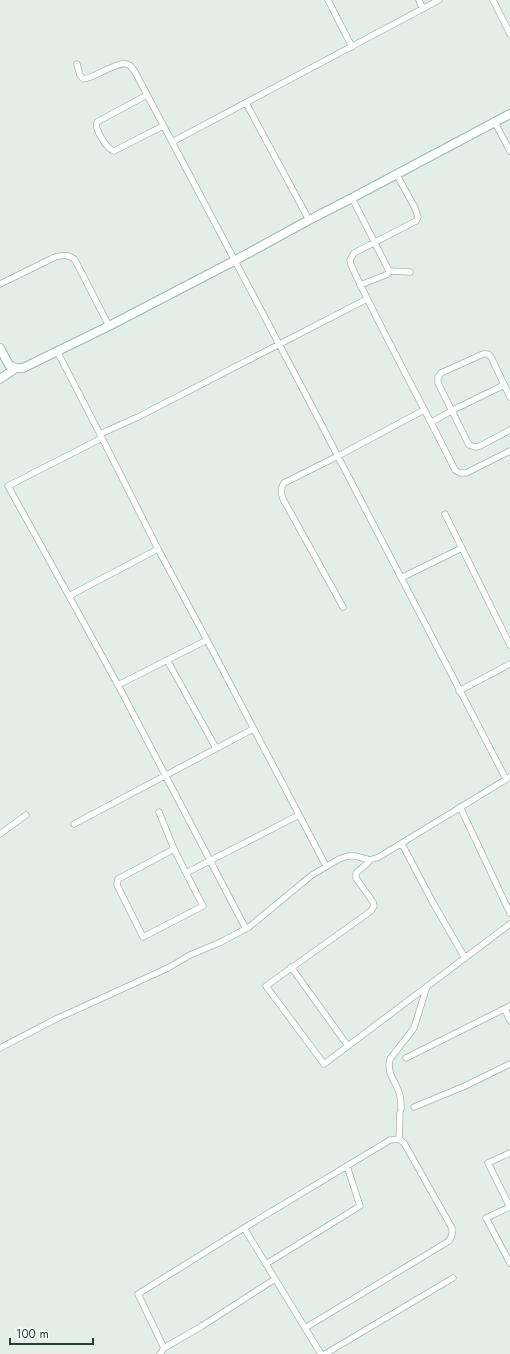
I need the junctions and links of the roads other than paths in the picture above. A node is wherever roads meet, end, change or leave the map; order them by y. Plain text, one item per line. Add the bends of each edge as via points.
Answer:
1 (328, 0) edge
2 (419, 0) edge
3 (439, 0) edge
4 (493, 0) edge
5 (423, 9) junction
6 (510, 34) edge
7 (352, 47) junction
8 (77, 64) dead end
9 (147, 95) junction
10 (246, 103) junction
11 (510, 114) edge
12 (494, 121) junction
13 (163, 126) junction
14 (172, 142) junction
15 (510, 152) edge
16 (397, 175) junction
17 (352, 198) junction
18 (310, 220) junction
19 (375, 242) junction
20 (234, 261) junction
21 (389, 271) junction
22 (410, 272) dead end
23 (0, 284) edge
24 (360, 286) junction
25 (367, 299) junction
26 (109, 326) junction
27 (279, 343) junction
28 (0, 348) edge
29 (57, 351) junction
30 (16, 368) junction
31 (0, 379) edge
32 (504, 385) junction
33 (510, 397) edge
34 (424, 410) junction
35 (451, 411) junction
36 (432, 422) junction
37 (510, 430) edge
38 (101, 436) junction
39 (510, 451) edge
40 (338, 456) junction
41 (445, 514) dead end
42 (462, 548) junction
43 (158, 549) junction
44 (401, 578) junction
45 (69, 596) junction
46 (343, 607) dead end
47 (207, 640) junction
48 (510, 645) edge
49 (167, 660) junction
50 (510, 664) edge
51 (118, 686) junction
52 (460, 691) junction
53 (253, 729) junction
54 (216, 748) junction
55 (165, 775) junction
56 (508, 778) edge
57 (460, 807) junction
58 (159, 812) dead end
59 (26, 815) dead end
60 (299, 815) junction
61 (74, 824) dead end
62 (0, 834) edge
63 (402, 844) junction
64 (174, 849) junction
65 (370, 860) junction
66 (210, 861) junction
67 (326, 866) junction
68 (186, 873) junction
69 (510, 913) edge
70 (510, 924) edge
71 (246, 929) junction
72 (465, 958) junction
73 (291, 967) junction
74 (427, 986) junction
75 (507, 1008) edge
76 (510, 1021) edge
77 (348, 1046) junction
78 (0, 1048) edge
79 (406, 1058) dead end
80 (510, 1064) edge
81 (414, 1107) dead end
82 (399, 1139) junction
83 (510, 1153) edge
84 (347, 1166) junction
85 (510, 1207) edge
86 (244, 1228) junction
87 (510, 1263) edge
88 (266, 1264) junction
89 (453, 1278) dead end
90 (275, 1279) junction
91 (305, 1328) junction
92 (164, 1348) junction
93 (160, 1354) edge
94 (321, 1354) edge
95 (325, 1354) edge

1 - 7 street
2 - 5 street
3 - 5 street
4 - 6 street
5 - 7 street
7 - 10 street
8 - 9 street via 83,79 122,63 129,65
9 - 13 street
9 - 13 street via 97,122 97,129 108,148 114,150
10 - 14 street
10 - 18 street
11 - 12 street
12 - 15 street
12 - 16 street
13 - 14 street
14 - 20 street
16 - 17 street
16 - 19 street via 416,208 418,218
17 - 18 street
17 - 19 street
18 - 20 street
19 - 21 street
19 - 24 street via 354,253 350,260
20 - 26 street
20 - 27 street
21 - 22 street
21 - 24 street via 388,274
23 - 26 street via 55,257 71,256
24 - 25 street
25 - 27 street
25 - 34 street
26 - 29 street
27 - 38 street
27 - 40 street
28 - 30 street via 9,365
29 - 30 street via 24,368
29 - 38 street
30 - 31 street
32 - 33 street
32 - 35 street
32 - 35 street via 488,354 441,374 438,383
34 - 36 street
34 - 40 street
35 - 36 street
35 - 37 street via 469,445 475,447
36 - 39 street via 455,470 460,473 466,473
38 - 43 street
38 - 45 street via 8,486
40 - 44 street
40 - 46 street via 284,483 281,493
41 - 42 street
42 - 44 street
42 - 48 street
43 - 45 street
43 - 47 street
44 - 52 street
45 - 51 street
47 - 49 street
47 - 53 street
49 - 51 street
49 - 54 street
50 - 52 street
51 - 55 street
52 - 56 street
53 - 54 street
53 - 60 street
54 - 55 street
55 - 61 street
55 - 66 street
56 - 57 street
57 - 63 street
57 - 69 street
58 - 64 street
59 - 62 street
60 - 66 street
60 - 67 street
63 - 65 street
63 - 72 street
64 - 68 street
64 - 68 street via 118,879 117,885 143,937 203,906
65 - 67 street via 348,856
65 - 73 street via 356,873 356,878 374,906
66 - 68 street
66 - 71 street
67 - 71 street
70 - 72 street
71 - 78 street
72 - 74 street
73 - 77 street
73 - 77 street via 266,986 324,1064
74 - 77 street
74 - 82 street via 414,1028 390,1059 391,1074 400,1096
75 - 76 street
75 - 79 street
80 - 81 street
82 - 84 street via 390,1140
82 - 91 street via 404,1143 452,1228 452,1235 449,1241
83 - 85 street via 488,1163
84 - 86 street
84 - 88 street via 360,1206
85 - 87 street via 486,1218
86 - 88 street
86 - 92 street via 138,1294
88 - 90 street
89 - 95 street
90 - 91 street
90 - 92 street
91 - 94 street
92 - 93 street

